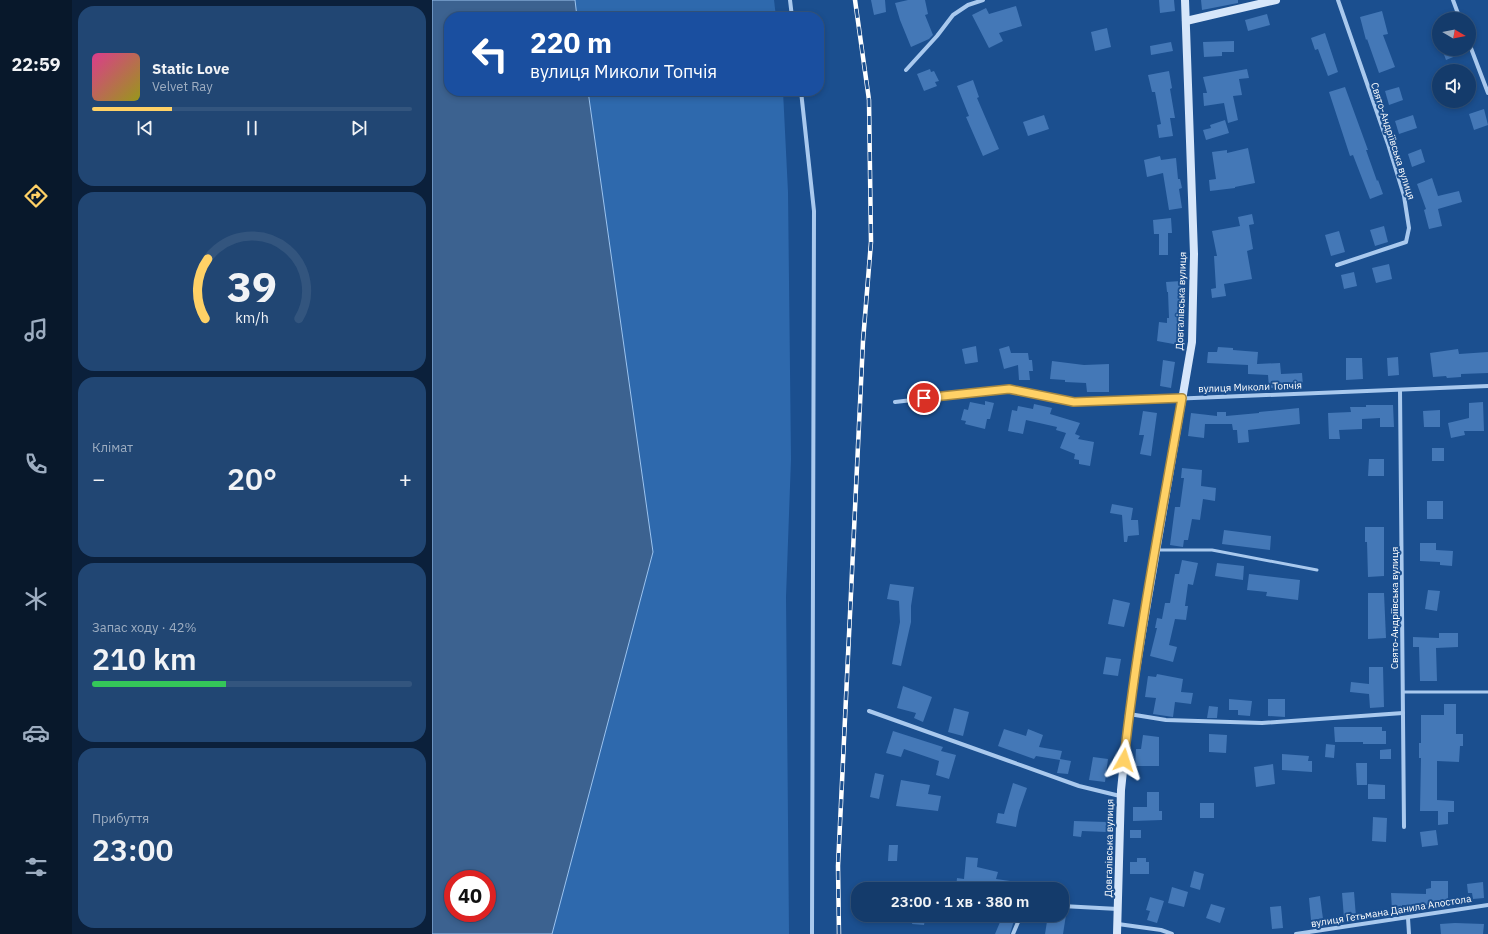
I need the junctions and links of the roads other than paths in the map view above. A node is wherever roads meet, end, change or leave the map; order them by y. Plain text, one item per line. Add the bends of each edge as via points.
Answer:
1 (790, 0) edge
2 (983, 0) edge
3 (1185, 0) edge
4 (1276, 0) edge
5 (1338, 0) edge
6 (1453, 0) edge
7 (791, 12) edge
8 (1457, 12) edge
9 (1186, 21) junction
10 (1474, 56) edge
11 (906, 70) dead end
12 (1488, 93) edge
13 (801, 96) edge
14 (1337, 265) dead end
15 (1488, 386) edge
16 (1400, 390) junction
17 (1182, 398) junction
18 (895, 402) dead end
19 (1156, 550) junction
20 (1317, 570) dead end
21 (1403, 692) junction
22 (1488, 692) edge
23 (869, 711) dead end
24 (1403, 713) junction
25 (1129, 714) junction
26 (1121, 796) junction
27 (1404, 827) dead end
28 (1488, 905) edge
29 (1069, 906) edge
30 (1118, 909) junction
31 (1408, 918) junction
32 (1018, 922) edge
33 (1118, 924) junction
34 (812, 934) edge
35 (1013, 934) edge
36 (1117, 934) edge
37 (1172, 934) edge
38 (1296, 934) edge
39 (1409, 934) edge

1 - 7 street
2 - 11 street via 968,5 953,16
3 - 9 street, Довгалівська вулиця
4 - 9 street
5 - 14 street, Свято-Андріївська вулиця via 1388,144 1404,196 1409,228 1406,242
6 - 8 street
9 - 17 street, Довгалівська вулиця via 1194,254 1192,342
10 - 12 street
13 - 34 street via 814,211
15 - 16 street, вулиця Миколи Топчія
16 - 17 street, вулиця Миколи Топчія
16 - 21 street, Свято-Андріївська вулиця
17 - 18 street, вулиця Миколи Топчія via 1074,402 1009,389
17 - 19 street, Довгалівська вулиця
19 - 20 lane via 1212,550
19 - 25 street, Довгалівська вулиця
21 - 22 lane
21 - 24 street, Свято-Андріївська вулиця
23 - 26 street via 1079,786
24 - 25 street via 1262,723 1166,720
24 - 27 street, Свято-Андріївська вулиця
25 - 26 street, Довгалівська вулиця
26 - 30 street, Довгалівська вулиця
28 - 31 street, вулиця Гетьмана Данила Апостола
29 - 30 street
30 - 33 street, Довгалівська вулиця
31 - 38 street, вулиця Гетьмана Данила Апостола
31 - 39 street
32 - 35 street
33 - 36 street, Довгалівська вулиця
33 - 37 street

